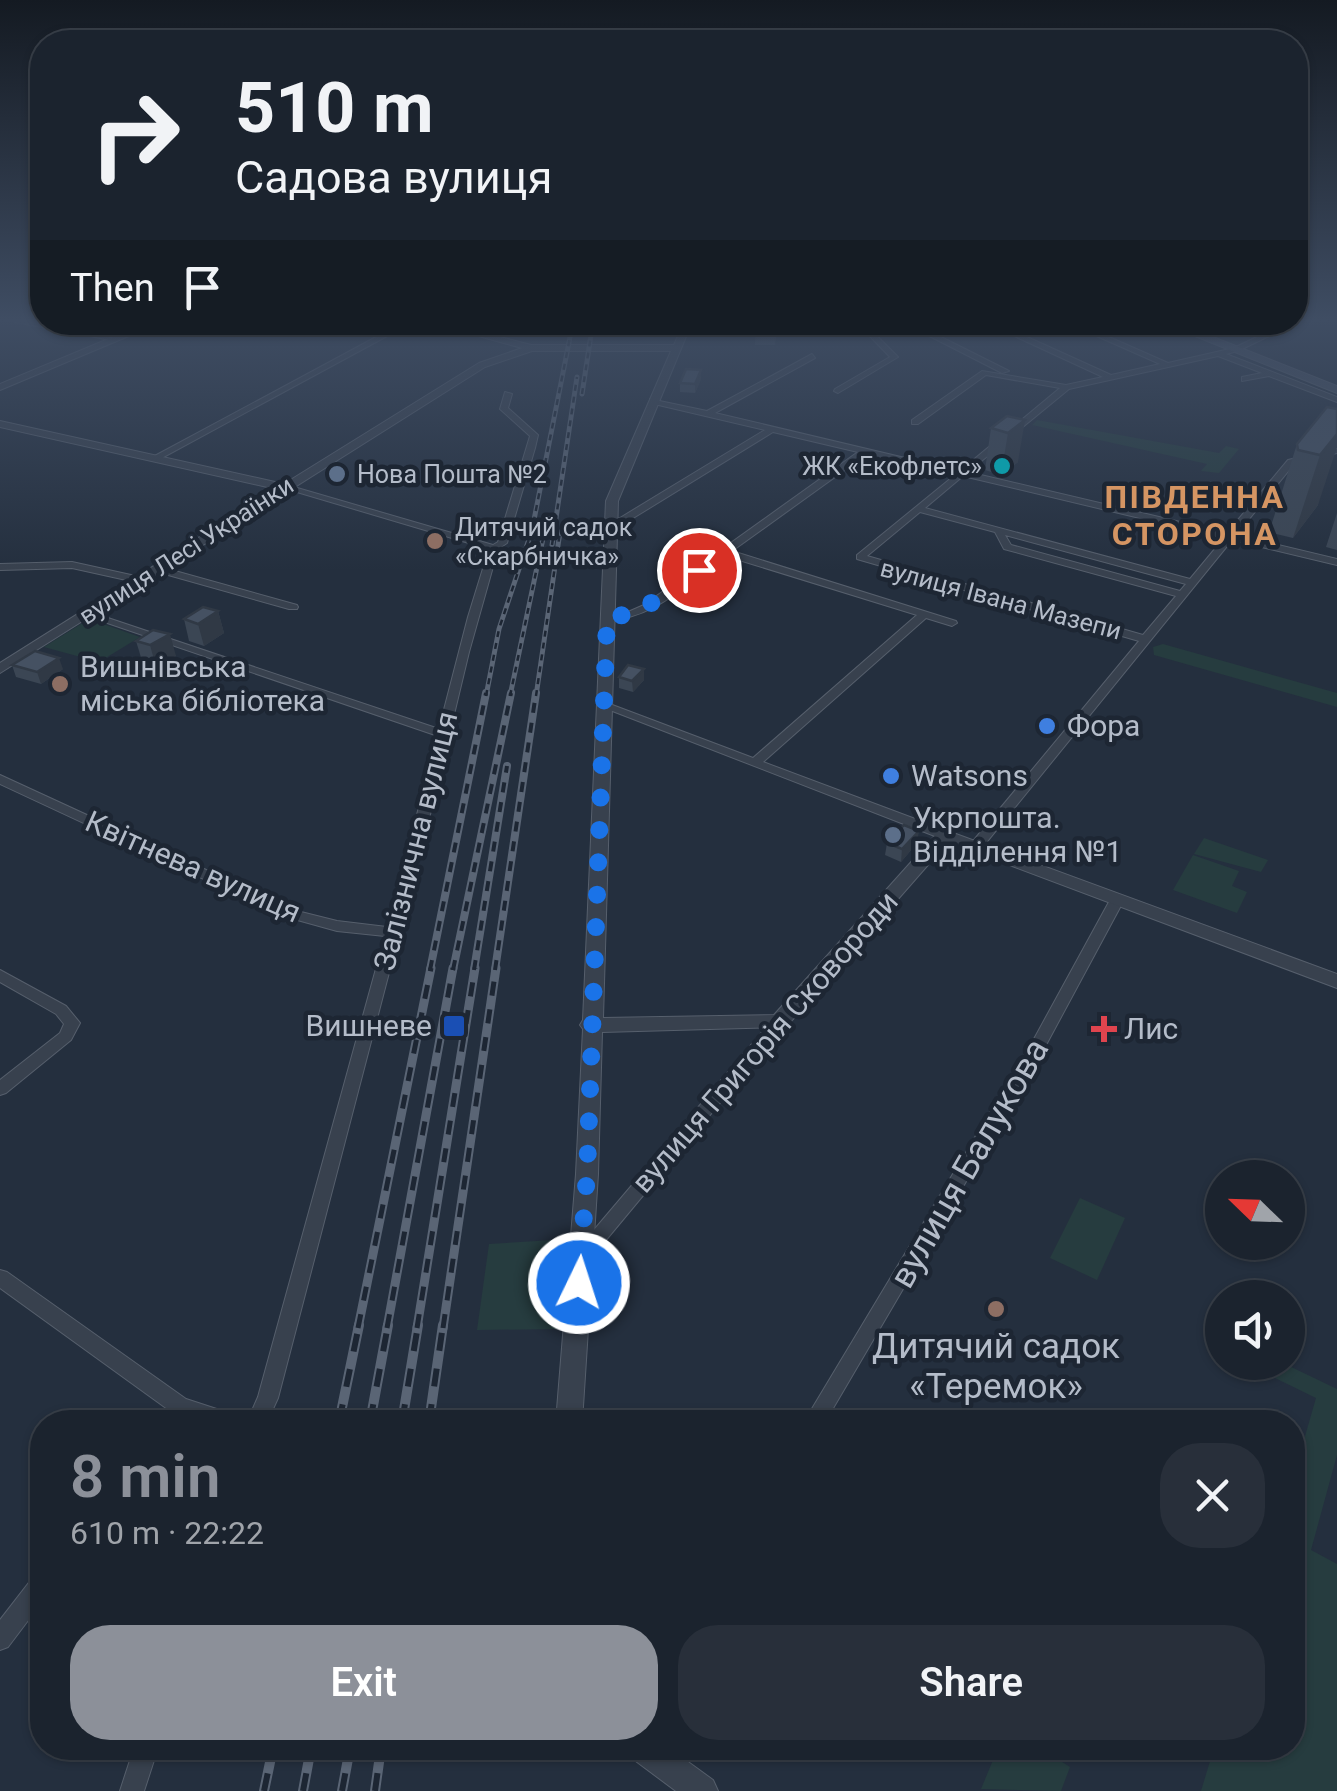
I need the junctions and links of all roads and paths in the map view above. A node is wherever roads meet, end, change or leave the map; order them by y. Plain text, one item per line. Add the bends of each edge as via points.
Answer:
1 (255, 405) edge
2 (417, 405) edge
3 (505, 405) edge
4 (650, 405) edge
5 (670, 405) edge
6 (725, 405) edge
7 (939, 405) edge
8 (1045, 405) edge
9 (1330, 405) edge
10 (1326, 406) edge
11 (708, 414) junction
12 (915, 422) dead end
13 (0, 424) edge
14 (770, 430) junction
15 (862, 451) junction
16 (1337, 451) edge
17 (155, 458) junction
18 (959, 474) junction
19 (284, 487) junction
20 (918, 509) junction
21 (610, 522) junction
22 (998, 530) junction
23 (1228, 536) junction
24 (494, 548) junction
25 (724, 552) junction
26 (860, 558) joint
27 (1337, 562) edge
28 (0, 567) edge
29 (157, 569) junction
30 (140, 580) junction
31 (1191, 582) junction
32 (1181, 594) junction
33 (293, 608) dead end
34 (86, 614) junction
35 (922, 616) junction
36 (607, 618) junction
37 (952, 623) dead end
38 (1144, 639) junction
39 (0, 669) edge
40 (603, 705) junction
41 (444, 734) junction
42 (754, 763) junction
43 (0, 778) edge
44 (945, 835) junction
45 (976, 846) junction
46 (1117, 900) junction
47 (393, 932) junction
48 (0, 975) edge
49 (1337, 980) edge
50 (779, 1022) junction
51 (590, 1024) junction
52 (0, 1089) edge
53 (582, 1246) junction
54 (1, 1281) edge
55 (168, 1410) edge
56 (262, 1410) edge
57 (570, 1410) edge
58 (821, 1410) edge
59 (30, 1600) edge
60 (0, 1639) edge
61 (142, 1760) edge
62 (660, 1760) edge
63 (132, 1791) edge
64 (702, 1791) edge

1 - 17 street
2 - 19 street, вулиця Лесі Українки
3 - 24 street, Залізнична вулиця via 506,415 534,436 502,542
4 - 21 street via 620,476
5 - 11 street
6 - 11 street
7 - 12 street
8 - 18 street
9 - 10 street
11 - 14 street
13 - 17 street
14 - 15 street
14 - 21 street via 622,521
15 - 18 street
15 - 25 street
16 - 23 street via 1291,462
17 - 19 street
18 - 20 street
18 - 23 street
19 - 24 street
19 - 29 street, вулиця Лесі Українки
20 - 22 street
20 - 26 street
21 - 36 street
22 - 31 street
22 - 32 street via 1007,547
23 - 27 street
23 - 31 street
24 - 41 street, Залізнична вулиця
25 - 35 street
25 - 36 street via 648,606
26 - 38 street, вулиця Івана Мазепи
28 - 30 street via 72,565
29 - 30 street, вулиця Лесі Українки
29 - 33 street
30 - 34 street, вулиця Лесі Українки
31 - 32 street
32 - 38 street
34 - 39 street, вулиця Лесі Українки
34 - 41 street
35 - 37 street
35 - 42 street
36 - 40 street
38 - 45 street
40 - 42 street
40 - 51 street
41 - 47 street, Залізнична вулиця
42 - 44 street
43 - 47 street, Квітнева вулиця via 288,913
44 - 45 street
44 - 50 street, вулиця Григорія Сковороди
45 - 46 street
46 - 49 street
46 - 58 street, вулиця Балукова
47 - 56 street, Залізнична вулиця
48 - 52 street via 72,1022 66,1036
50 - 51 street
50 - 53 street, вулиця Григорія Сковороди via 600,1235
51 - 53 street
53 - 57 street
54 - 55 street
59 - 60 street
61 - 63 street
62 - 64 street

